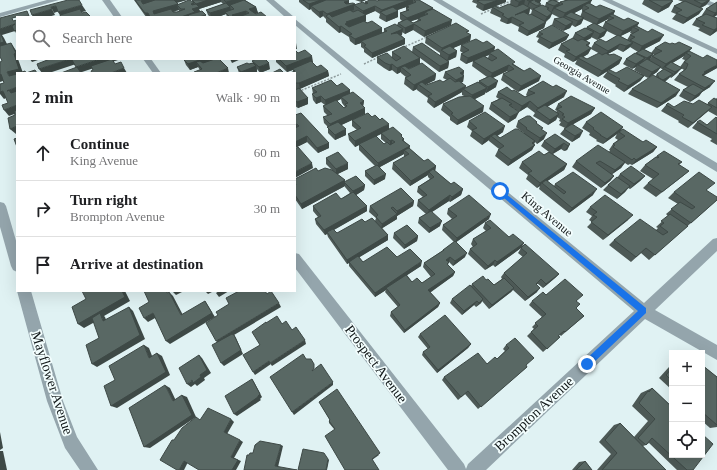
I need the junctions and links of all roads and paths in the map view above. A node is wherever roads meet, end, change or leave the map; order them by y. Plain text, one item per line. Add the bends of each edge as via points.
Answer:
1 (55, 0) edge
2 (106, 0) edge
3 (270, 0) edge
4 (437, 0) edge
5 (513, 0) edge
6 (606, 0) edge
7 (701, 0) edge
8 (717, 7) edge
9 (0, 15) edge
10 (117, 16) edge
11 (289, 16) edge
12 (468, 19) junction
13 (296, 22) edge
14 (432, 35) edge
15 (396, 50) edge
16 (717, 52) edge
17 (381, 56) edge
18 (148, 60) edge
19 (352, 69) junction
20 (156, 72) edge
21 (296, 93) edge
22 (717, 168) edge
23 (0, 206) edge
24 (717, 243) edge
25 (296, 259) edge
26 (16, 262) edge
27 (24, 292) edge
28 (644, 311) junction
29 (717, 353) edge
30 (90, 470) edge
31 (458, 470) edge
32 (474, 470) edge

1 - 9 street
2 - 10 street
3 - 11 street
4 - 12 street, Georgia Avenue
5 - 12 path
6 - 16 street
7 - 8 street
12 - 22 street, Georgia Avenue
13 - 19 street, King Avenue
14 - 15 path
17 - 19 path
18 - 20 street
19 - 21 path
19 - 28 street, King Avenue
23 - 26 street
24 - 28 street, Brompton Avenue
25 - 31 street, Prospect Avenue
27 - 30 street, Mayflower Avenue via 55,401 71,442
28 - 29 street, King Avenue
28 - 32 street, Brompton Avenue

